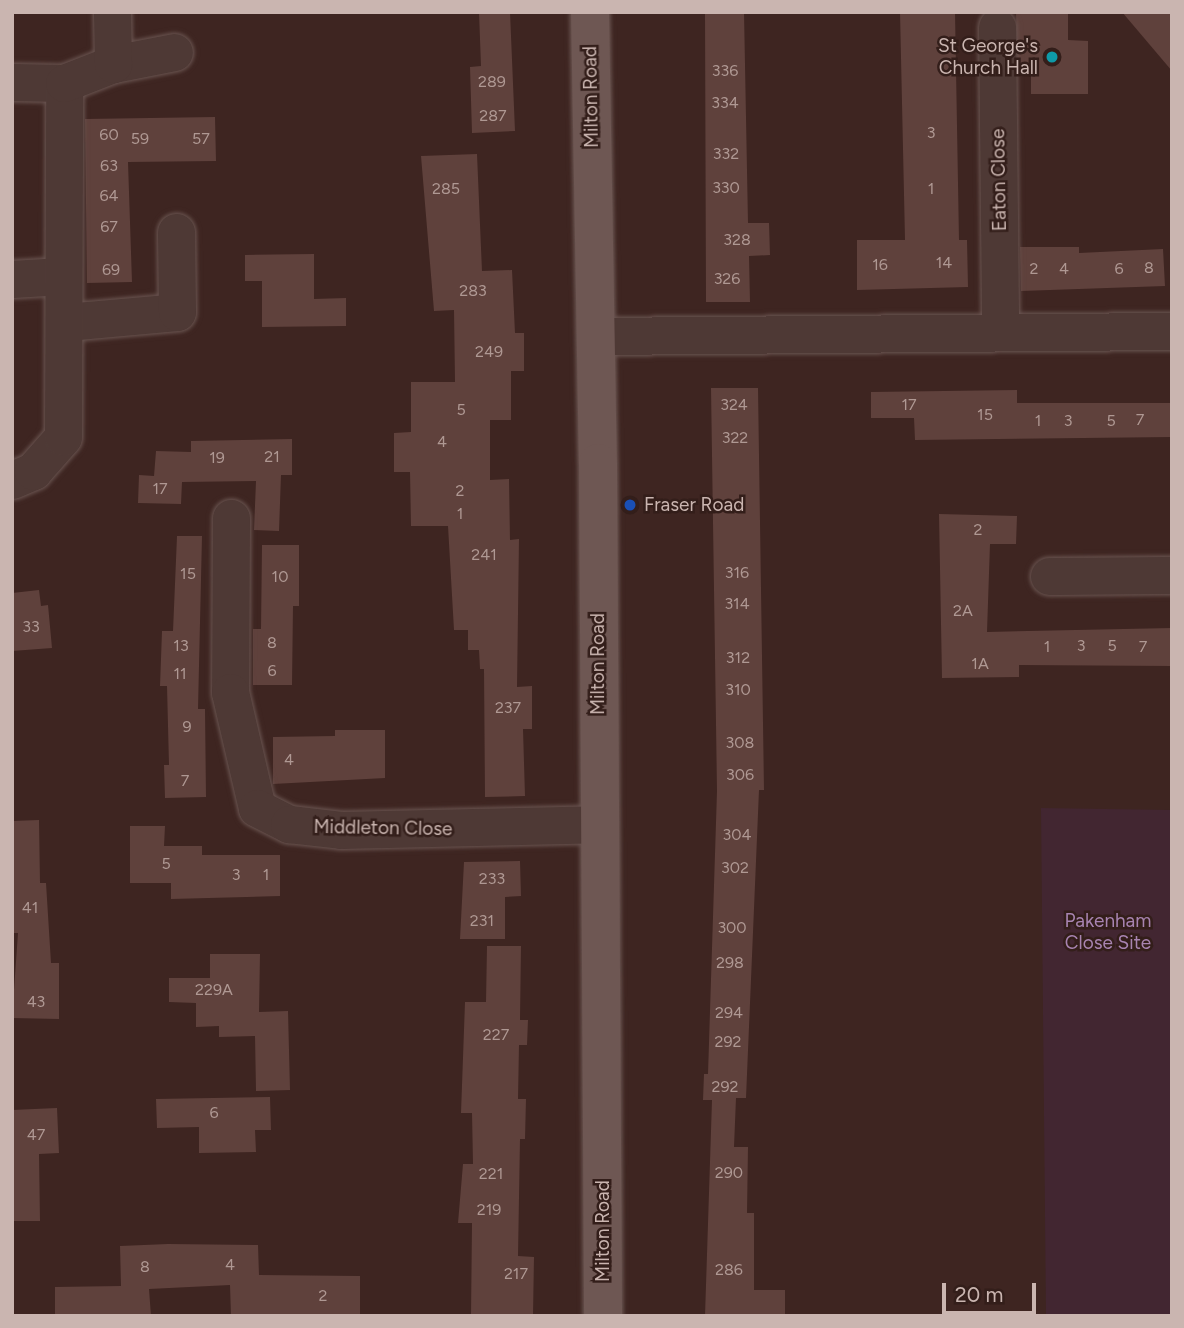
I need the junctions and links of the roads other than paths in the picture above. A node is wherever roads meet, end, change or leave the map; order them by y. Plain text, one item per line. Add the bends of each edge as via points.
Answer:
1 (112, 12) edge
2 (590, 12) edge
3 (998, 27) dead end
4 (174, 51) dead end
5 (113, 64) junction
6 (12, 82) edge
7 (64, 83) junction
8 (176, 232) dead end
9 (62, 276) junction
10 (12, 279) edge
11 (66, 321) junction
12 (1172, 331) edge
13 (1000, 332) junction
14 (595, 336) junction
15 (12, 480) edge
16 (231, 518) dead end
17 (1172, 575) edge
18 (1049, 576) dead end
19 (598, 824) junction
20 (603, 1316) edge

1 - 5 street
2 - 14 main road, Milton Road
3 - 13 street, Eaton Close
4 - 5 street
5 - 7 street
6 - 7 street
7 - 9 street
8 - 11 street via 177,312
9 - 10 street
9 - 11 street
11 - 15 street via 63,437 33,471
12 - 13 street
13 - 14 street
14 - 19 main road, Milton Road
16 - 19 street, Middleton Close via 230,692 257,808 289,824 341,830
17 - 18 street
19 - 20 main road, Milton Road

